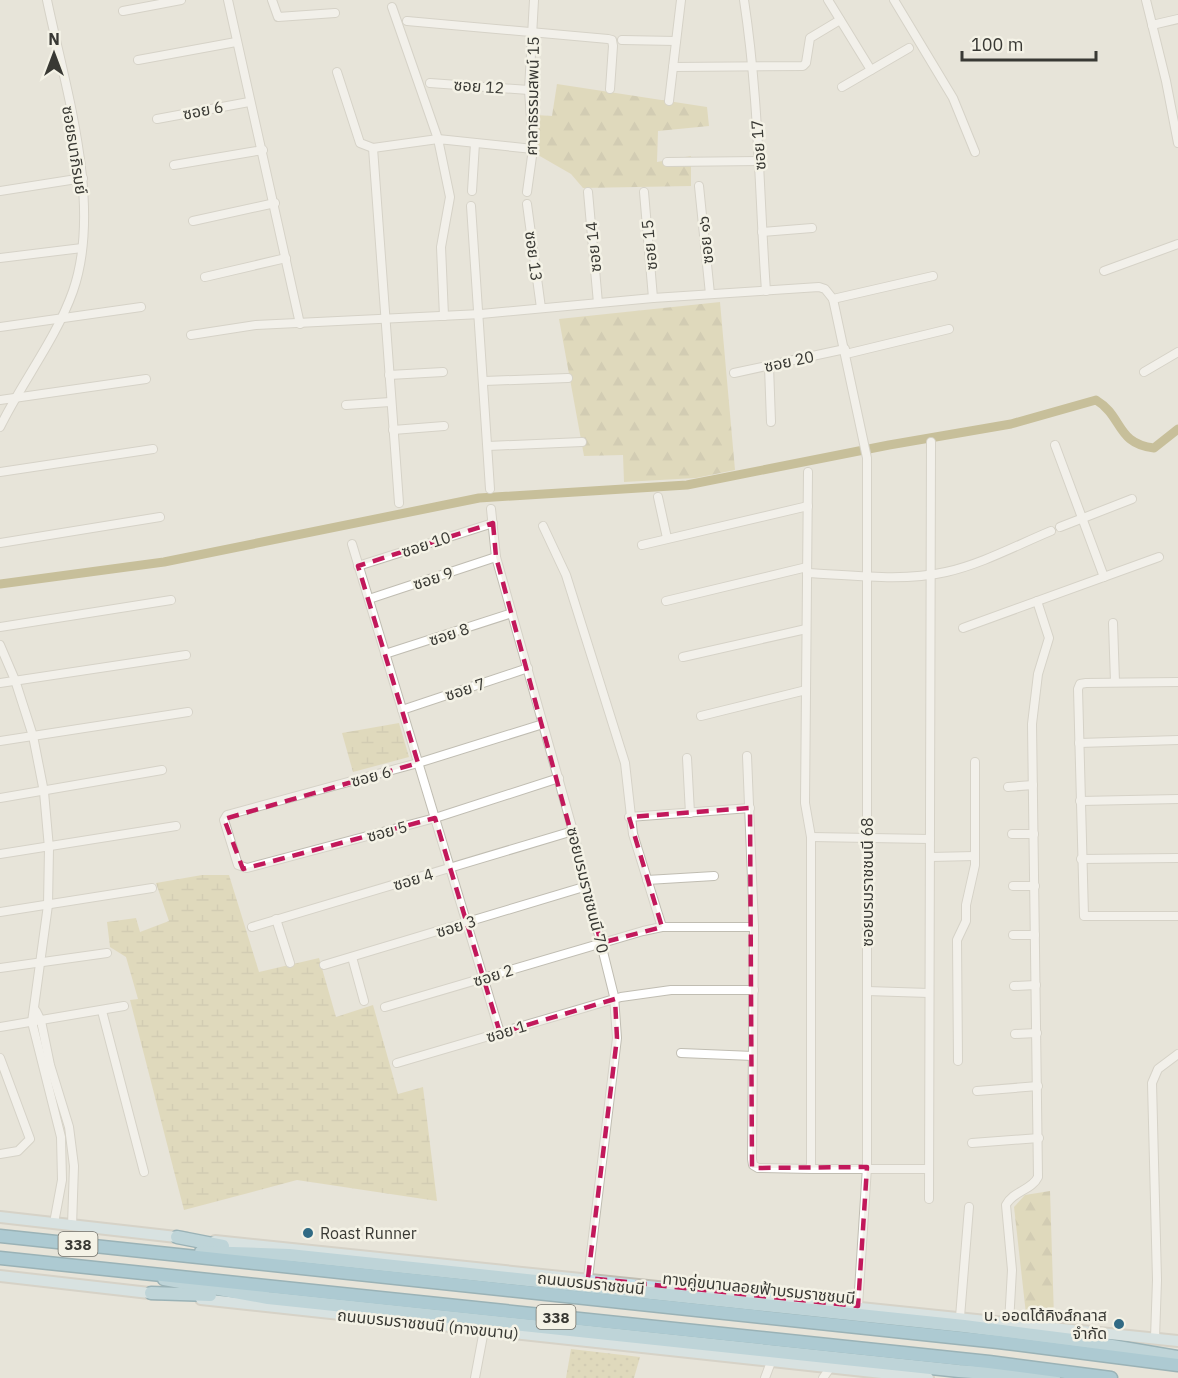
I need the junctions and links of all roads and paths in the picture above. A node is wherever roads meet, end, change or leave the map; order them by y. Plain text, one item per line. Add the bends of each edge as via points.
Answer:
1 (47, 0) edge
2 (181, 0) edge
3 (228, 0) edge
4 (272, 0) edge
5 (534, 0) edge
6 (681, 0) edge
7 (744, 0) edge
8 (828, 0) edge
9 (894, 0) edge
10 (1146, 0) edge
11 (392, 7) dead end
12 (123, 11) dead end
13 (335, 13) dead end
14 (1178, 18) edge
15 (840, 20) junction
16 (407, 21) dead end
17 (1152, 25) junction
18 (533, 32) junction
19 (622, 40) dead end
20 (676, 41) junction
21 (236, 42) junction
22 (909, 48) dead end
23 (138, 60) dead end
24 (754, 64) junction
25 (673, 67) junction
26 (871, 70) junction
27 (337, 72) dead end
28 (430, 83) dead end
29 (842, 87) dead end
30 (610, 89) dead end
31 (529, 90) junction
32 (669, 101) dead end
33 (249, 102) junction
34 (157, 119) dead end
35 (438, 139) junction
36 (475, 143) junction
37 (1178, 143) edge
38 (373, 148) junction
39 (532, 149) junction
40 (263, 150) junction
41 (975, 152) dead end
42 (760, 161) junction
43 (667, 162) dead end
44 (174, 165) dead end
45 (83, 178) junction
46 (699, 186) dead end
47 (0, 191) edge
48 (472, 191) dead end
49 (527, 192) dead end
50 (588, 192) dead end
51 (644, 192) dead end
52 (274, 203) junction
53 (527, 204) dead end
54 (471, 206) dead end
55 (193, 221) dead end
56 (812, 228) dead end
57 (762, 232) junction
58 (1178, 243) edge
59 (82, 248) junction
60 (0, 258) edge
61 (286, 258) junction
62 (1104, 271) dead end
63 (933, 276) dead end
64 (205, 277) dead end
65 (766, 291) junction
66 (710, 294) junction
67 (653, 298) junction
68 (833, 299) junction
69 (598, 303) junction
70 (141, 307) dead end
71 (541, 308) junction
72 (481, 314) junction
73 (444, 316) junction
74 (386, 319) junction
75 (59, 321) junction
76 (300, 324) junction
77 (0, 327) edge
78 (948, 329) dead end
79 (191, 335) dead end
80 (845, 352) junction
81 (1178, 352) edge
82 (769, 366) junction
83 (442, 372) dead end
84 (1144, 372) dead end
85 (734, 373) dead end
86 (389, 375) junction
87 (568, 378) dead end
88 (146, 379) dead end
89 (484, 381) junction
90 (14, 398) junction
91 (0, 400) edge
92 (390, 402) junction
93 (346, 405) dead end
94 (771, 422) dead end
95 (444, 426) dead end
96 (0, 427) edge
97 (393, 430) junction
98 (582, 442) dead end
99 (931, 442) dead end
100 (1055, 445) dead end
101 (488, 446) junction
102 (153, 449) dead end
103 (0, 472) edge
104 (808, 472) dead end
105 (490, 489) dead end
106 (658, 497) dead end
107 (1132, 499) dead end
108 (399, 503) dead end
109 (808, 506) junction
110 (491, 509) dead end
111 (160, 517) dead end
112 (1082, 519) junction
113 (493, 523) junction
114 (543, 526) dead end
115 (1060, 527) dead end
116 (1051, 531) dead end
117 (667, 538) junction
118 (0, 543) edge
119 (352, 544) dead end
120 (642, 545) dead end
121 (1158, 556) dead end
122 (496, 557) junction
123 (358, 566) junction
124 (807, 570) junction
125 (932, 574) junction
126 (867, 576) junction
127 (1104, 577) junction
128 (369, 599) junction
129 (171, 600) dead end
130 (1037, 601) junction
131 (666, 602) dead end
132 (512, 613) junction
133 (1113, 623) dead end
134 (0, 627) edge
135 (963, 628) dead end
136 (806, 629) junction
137 (0, 645) edge
138 (385, 654) junction
139 (186, 655) dead end
140 (682, 657) dead end
141 (528, 668) junction
142 (15, 680) junction
143 (1115, 682) junction
144 (1178, 682) edge
145 (0, 683) edge
146 (806, 690) junction
147 (402, 710) junction
148 (188, 712) dead end
149 (701, 716) dead end
150 (543, 724) junction
151 (33, 736) junction
152 (1178, 740) edge
153 (0, 741) edge
154 (1079, 743) junction
155 (747, 756) dead end
156 (687, 758) dead end
157 (975, 762) dead end
158 (418, 763) junction
159 (162, 770) dead end
160 (559, 778) junction
161 (1033, 785) junction
162 (1008, 787) dead end
163 (44, 792) junction
164 (0, 798) edge
165 (1178, 799) edge
166 (1080, 801) junction
167 (750, 808) junction
168 (690, 813) junction
169 (629, 817) junction
170 (435, 818) junction
171 (176, 826) dead end
172 (573, 831) junction
173 (1012, 834) dead end
174 (1034, 834) junction
175 (811, 837) junction
176 (867, 838) junction
177 (930, 839) junction
178 (231, 843) joint
179 (49, 848) junction
180 (0, 854) edge
181 (975, 856) junction
182 (930, 857) junction
183 (1178, 858) edge
184 (1081, 859) junction
185 (450, 868) junction
186 (714, 876) dead end
187 (647, 880) junction
188 (587, 886) junction
189 (1012, 886) dead end
190 (1035, 886) junction
191 (152, 888) dead end
192 (48, 905) junction
193 (0, 912) edge
194 (1178, 916) edge
195 (276, 920) junction
196 (466, 922) junction
197 (252, 927) dead end
198 (662, 927) junction
199 (754, 927) junction
200 (1013, 935) dead end
201 (1035, 935) junction
202 (601, 943) junction
203 (107, 952) dead end
204 (352, 957) junction
205 (38, 963) junction
206 (290, 963) dead end
207 (324, 965) dead end
208 (0, 968) edge
209 (483, 978) junction
210 (1036, 985) junction
211 (1014, 986) dead end
212 (754, 990) junction
213 (867, 991) junction
214 (929, 993) junction
215 (615, 999) junction
216 (364, 1001) dead end
217 (124, 1006) dead end
218 (385, 1007) dead end
219 (102, 1011) junction
220 (37, 1021) junction
221 (0, 1027) edge
222 (500, 1033) junction
223 (1037, 1033) junction
224 (1015, 1034) dead end
225 (681, 1053) dead end
226 (1178, 1054) edge
227 (753, 1056) junction
228 (0, 1058) edge
229 (958, 1061) dead end
230 (397, 1064) dead end
231 (1038, 1086) junction
232 (977, 1091) dead end
233 (1039, 1138) junction
234 (972, 1143) dead end
235 (0, 1154) edge
236 (867, 1167) junction
237 (811, 1169) junction
238 (929, 1169) junction
239 (144, 1172) dead end
240 (61, 1192) junction
241 (75, 1193) junction
242 (929, 1198) dead end
243 (969, 1207) dead end
244 (0, 1217) edge
245 (54, 1223) junction
246 (72, 1226) junction
247 (0, 1236) edge
248 (177, 1237) junction
249 (155, 1253) junction
250 (289, 1255) junction
251 (0, 1258) edge
252 (148, 1275) junction
253 (0, 1276) edge
254 (588, 1278) junction
255 (151, 1293) junction
256 (268, 1298) junction
257 (858, 1306) junction
258 (960, 1317) junction
259 (1009, 1323) junction
260 (484, 1330) junction
261 (1155, 1338) junction
262 (1178, 1341) edge
263 (1178, 1357) edge
264 (771, 1362) junction
265 (1178, 1365) edge
266 (830, 1368) junction
267 (476, 1378) edge
268 (765, 1378) edge
269 (823, 1378) edge
270 (928, 1378) edge
271 (1054, 1378) edge
272 (1111, 1378) edge

1 - 45 street, ซอยธนาภิรมย์
2 - 12 street
3 - 21 street
4 - 13 street via 278,17
5 - 18 street, ศาลาธรรมสพน์ 15
6 - 20 street
7 - 24 street, ซอย 17
8 - 15 street
9 - 41 street via 953,98
10 - 17 street
11 - 35 street
14 - 17 street
15 - 24 street via 810,38 803,66
15 - 26 street
16 - 18 street
17 - 37 street
18 - 30 street via 612,40
18 - 31 street, ศาลาธรรมสพน์ 15
19 - 20 street
20 - 25 street
21 - 23 street
21 - 33 street
22 - 26 street
24 - 25 street
24 - 42 street, ซอย 17
25 - 32 street
26 - 29 street
27 - 38 street via 360,143
28 - 31 street, ซอย 12
31 - 39 street, ศาลาธรรมสพน์ 15
33 - 34 street, ซอย 6
33 - 40 street
35 - 36 street
35 - 38 street
35 - 73 street via 450,197 441,247
36 - 39 street
36 - 48 street
38 - 74 street
39 - 49 street, ศาลาธรรมสพน์ 15
40 - 44 street
40 - 52 street
42 - 43 street
42 - 57 street, ซอย 17
45 - 47 street
45 - 59 street, ซอยธนาภิรมย์
46 - 66 street, ซอย ๑๖
50 - 69 street, ซอย 14
51 - 67 street, ซอย 15
52 - 55 street
52 - 61 street
53 - 71 street, ซอย 13
54 - 72 street
56 - 57 street
57 - 65 street, ซอย 17
58 - 62 street
59 - 60 street
59 - 75 street, ซอยธนาภิรมย์ via 73,292
61 - 64 street
61 - 76 street
63 - 68 street
65 - 66 street
65 - 68 street via 819,287
66 - 67 street
67 - 69 street
68 - 80 street, ซอยบรมราชชนนี 68
69 - 71 street
70 - 75 street
71 - 72 street
72 - 73 street
72 - 89 street
73 - 74 street
74 - 76 street
74 - 86 street
75 - 77 street
75 - 90 street, ซอยธนาภิรมย์
76 - 79 street via 256,325
78 - 80 street, ซอย 20
80 - 82 street, ซอย 20
80 - 126 street, ซอยบรมราชชนนี 68 via 867,458
81 - 84 street
82 - 85 street, ซอย 20
82 - 94 street
83 - 86 street
86 - 92 street
87 - 89 street
88 - 90 street
89 - 101 street
90 - 91 street
90 - 96 street, ซอยธนาภิรมย์
92 - 93 street
92 - 97 street
95 - 97 street
97 - 108 street
98 - 101 street
99 - 125 street
100 - 112 street
101 - 105 street
102 - 103 street
104 - 109 street
106 - 117 street
107 - 112 street
109 - 117 street
109 - 124 street
110 - 113 street, ซอยบรมราชชนนี 70
111 - 118 street
112 - 115 street
112 - 127 street
113 - 122 street, ซอยบรมราชชนนี 70
113 - 123 street, ซอย 10
114 - 169 street via 566,575 625,763
116 - 125 street via 960,568
117 - 120 street
119 - 123 street
121 - 127 street
122 - 128 street, ซอย 9
122 - 132 street, ซอยบรมราชชนนี 70
123 - 128 street
124 - 126 street
124 - 131 street
124 - 136 street
125 - 126 street
125 - 177 street
126 - 176 street, ซอยบรมราชชนนี 68
127 - 130 street
128 - 138 street
129 - 134 street
130 - 135 street
130 - 161 street via 1049,638 1038,674 1032,724
132 - 138 street, ซอย 8
132 - 141 street, ซอยบรมราชชนนี 70
133 - 143 street
136 - 140 street
136 - 146 street
137 - 142 street
138 - 147 street
139 - 142 street
141 - 147 street, ซอย 7
141 - 150 street, ซอยบรมราชชนนี 70
142 - 145 street
142 - 151 street
143 - 144 street
143 - 154 street via 1080,684
146 - 149 street
146 - 175 street via 805,803
147 - 158 street
148 - 151 street
150 - 158 street, ซอย 6
150 - 160 street, ซอยบรมราชชนนี 70
151 - 153 street
151 - 163 street
152 - 154 street
154 - 166 street
155 - 167 street
156 - 168 street
157 - 181 street
158 - 170 street
158 - 178 street, ซอย 6 via 226,815
159 - 163 street
160 - 170 street, ซอย 5
160 - 172 street, ซอยบรมราชชนนี 70
161 - 162 street
161 - 174 street
163 - 164 street
163 - 179 street
165 - 166 street
166 - 184 street
167 - 168 street
167 - 199 street
168 - 169 street
169 - 187 street
170 - 178 street, ซอย 5 via 247,868 238,865
170 - 185 street
171 - 179 street
172 - 185 street, ซอย 4
172 - 188 street, ซอยบรมราชชนนี 70
173 - 174 street
174 - 190 street
175 - 176 street
175 - 237 street
176 - 177 street
176 - 213 street, ซอยบรมราชชนนี 68
177 - 182 street
179 - 180 street
179 - 192 street
181 - 182 street
181 - 229 street via 966,921 957,940
182 - 214 street
183 - 184 street
184 - 194 street via 1084,916
185 - 195 street, ซอย 4
185 - 196 street
186 - 187 street
187 - 198 street
188 - 196 street, ซอย 3
188 - 202 street, ซอยบรมราชชนนี 70
189 - 190 street
190 - 201 street
191 - 192 street
192 - 193 street
192 - 205 street
195 - 197 street, ซอย 4
195 - 206 street
196 - 204 street, ซอย 3
196 - 209 street
198 - 199 street, ซอย 2
198 - 202 street, ซอย 2
199 - 212 street
200 - 201 street
201 - 210 street
202 - 209 street, ซอย 2
202 - 215 street, ซอยบรมราชชนนี 70
203 - 205 street
204 - 207 street, ซอย 3
204 - 216 street
205 - 208 street
205 - 220 street
209 - 218 street, ซอย 2
209 - 222 street
210 - 211 street
210 - 223 street
212 - 215 street, ซอย 1 via 671,990
212 - 227 street
213 - 214 street
213 - 236 street, ซอยบรมราชชนนี 68
214 - 238 street
215 - 222 street, ซอย 1
215 - 254 street, ซอยบรมราชชนนี 70 via 616,1047
217 - 219 street
219 - 220 street
219 - 239 street
220 - 221 street
220 - 240 street via 58,1119 63,1165
220 - 241 street via 69,1127
222 - 230 street, ซอย 1
223 - 224 street
223 - 231 street
225 - 227 street
226 - 261 street via 1158,1069 1152,1083
227 - 237 street via 753,1165
228 - 235 street via 30,1139 18,1151
231 - 232 street
231 - 233 street
233 - 234 street
233 - 259 street via 1038,1177 1035,1183 1009,1198 1006,1205 1012,1270
236 - 237 street
236 - 238 street
236 - 257 street, ซอยบรมราชชนนี 68
238 - 242 street
240 - 241 street
240 - 245 street
241 - 246 street
243 - 258 street
244 - 245 main road, 338
245 - 246 main road, 338
246 - 248 main road, 338
247 - 249 highway, ถนนบรมราชชนนี / 338
248 - 250 main road
248 - 254 main road, 338
249 - 250 main road, ทางคู่ขนานลอยฟ้าบรมราชชนนี / 338
249 - 265 highway, ถนนบรมราชชนนี / 338 via 998,1342
250 - 263 main road, ทางคู่ขนานลอยฟ้าบรมราชชนนี / 338 via 974,1328
251 - 252 highway, 338
252 - 256 main road, 338
252 - 272 highway, 338
253 - 255 main road, ถนนบรมราชชนนี (ทางขนาน) / 338
254 - 257 main road, 338
255 - 256 main road
255 - 260 main road, ถนนบรมราชชนนี (ทางขนาน) / 338
256 - 271 main road, 338
257 - 258 main road, 338
258 - 259 main road, 338
259 - 261 main road, 338
260 - 264 main road, ถนนบรมราชชนนี (ทางขนาน) / 338
260 - 267 street
261 - 262 main road, 338
264 - 266 main road, ถนนบรมราชชนนี (ทางขนาน) / 338
264 - 268 street
266 - 269 street
266 - 270 main road, ถนนบรมราชชนนี (ทางขนาน) / 338

